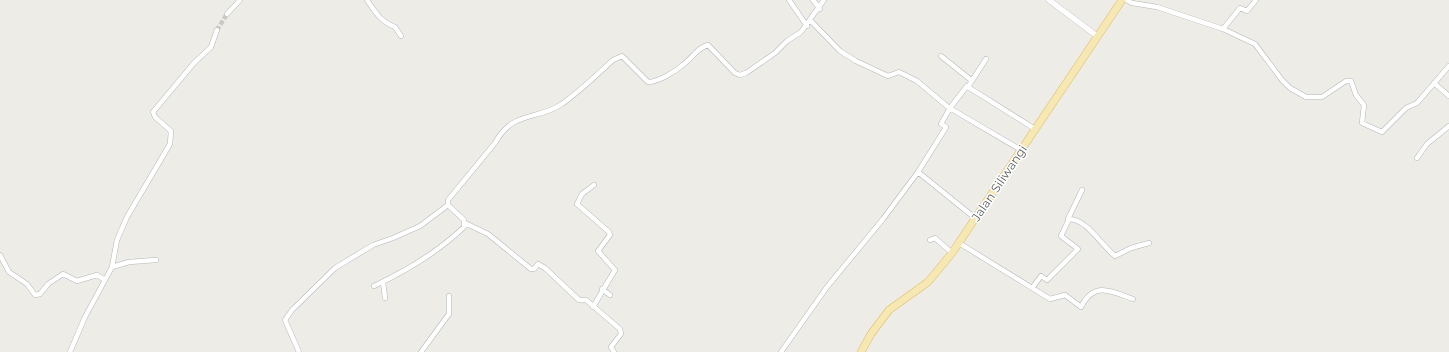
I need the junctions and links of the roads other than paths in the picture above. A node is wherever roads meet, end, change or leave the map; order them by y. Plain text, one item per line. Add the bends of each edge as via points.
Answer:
1 (240, 0) edge
2 (367, 0) edge
3 (789, 0) edge
4 (813, 0) edge
5 (824, 0) edge
6 (1049, 0) edge
7 (1054, 0) edge
8 (1122, 0) edge
9 (1126, 0) edge
10 (1256, 0) edge
11 (820, 8) junction
12 (227, 14) tunnel mouth
13 (811, 21) junction
14 (807, 26) junction
15 (1223, 29) junction
16 (217, 30) tunnel mouth
17 (1098, 34) junction
18 (401, 36) dead end
19 (941, 56) dead end
20 (986, 59) dead end
21 (1449, 66) edge
22 (971, 80) junction
23 (1434, 84) junction
24 (967, 86) junction
25 (1449, 96) edge
26 (950, 108) junction
27 (1449, 126) edge
28 (1035, 129) junction
29 (1021, 150) junction
30 (1417, 158) dead end
31 (918, 172) junction
32 (594, 185) dead end
33 (1082, 190) dead end
34 (448, 205) junction
35 (975, 218) junction
36 (1068, 219) junction
37 (465, 223) junction
38 (930, 240) dead end
39 (959, 243) junction
40 (1149, 243) dead end
41 (952, 253) junction
42 (0, 255) edge
43 (156, 260) dead end
44 (112, 267) junction
45 (105, 280) junction
46 (383, 282) junction
47 (374, 286) dead end
48 (1032, 288) junction
49 (602, 290) junction
50 (610, 295) dead end
51 (449, 296) dead end
52 (385, 298) dead end
53 (1133, 298) dead end
54 (593, 307) junction
55 (70, 352) edge
56 (298, 352) edge
57 (421, 352) edge
58 (614, 352) edge
59 (781, 352) edge
60 (862, 352) edge

1 - 12 street
2 - 18 street via 381,20 394,27
3 - 14 street
4 - 11 street
5 - 11 street
6 - 17 street
7 - 17 street
8 - 17 main road, Jalan Siliwangi
9 - 15 street via 1157,7
10 - 15 street via 1247,11 1240,8
11 - 13 street
13 - 14 street
13 - 26 street via 837,49 856,61 888,76 899,72 917,81
14 - 34 street via 775,53 743,74 734,71 713,48 708,46 700,48 684,64 652,82 644,80 624,57 618,56 562,104 516,121 504,129 448,200
15 - 23 street via 1255,44 1282,80 1306,97 1322,97 1346,81 1351,81 1356,95 1364,105 1362,123 1382,132
16 - 44 street via 211,47 194,63 153,112 171,131 171,139 127,217 117,240
17 - 28 main road, Jalan Siliwangi
19 - 22 street
20 - 22 street
21 - 23 street
22 - 24 street
23 - 25 street
24 - 26 street
24 - 28 street
26 - 29 street
26 - 31 street via 941,124 946,127 945,129
27 - 30 street via 1427,144
28 - 29 main road, Jalan Siliwangi
29 - 35 main road, Jalan Siliwangi
31 - 35 street
31 - 59 street via 827,287
32 - 49 street via 582,194 578,204 610,233 598,251 616,270
33 - 36 street
34 - 37 street
34 - 56 street via 420,226 373,245 335,268 292,310 285,320
35 - 39 main road, Jalan Siliwangi
36 - 40 street via 1075,220 1091,230 1115,256
36 - 48 street via 1061,236 1078,249 1047,280 1041,276
37 - 46 street via 440,247
37 - 54 street via 488,234 531,269 539,264 579,300 586,300
38 - 41 street via 935,238
39 - 41 main road, Jalan Siliwangi
39 - 48 street
41 - 60 main road, Jalan Siliwangi via 925,285 889,310
42 - 45 street via 9,272 27,284 35,295 40,294 48,284 63,274 77,281 97,275
43 - 44 street via 129,262
44 - 45 street
45 - 55 street
46 - 47 street
46 - 52 street
48 - 53 street via 1050,299 1068,296 1080,307 1088,296 1097,290
49 - 50 street
49 - 54 street
51 - 57 street via 449,314
54 - 58 street via 621,330 622,334 611,347

